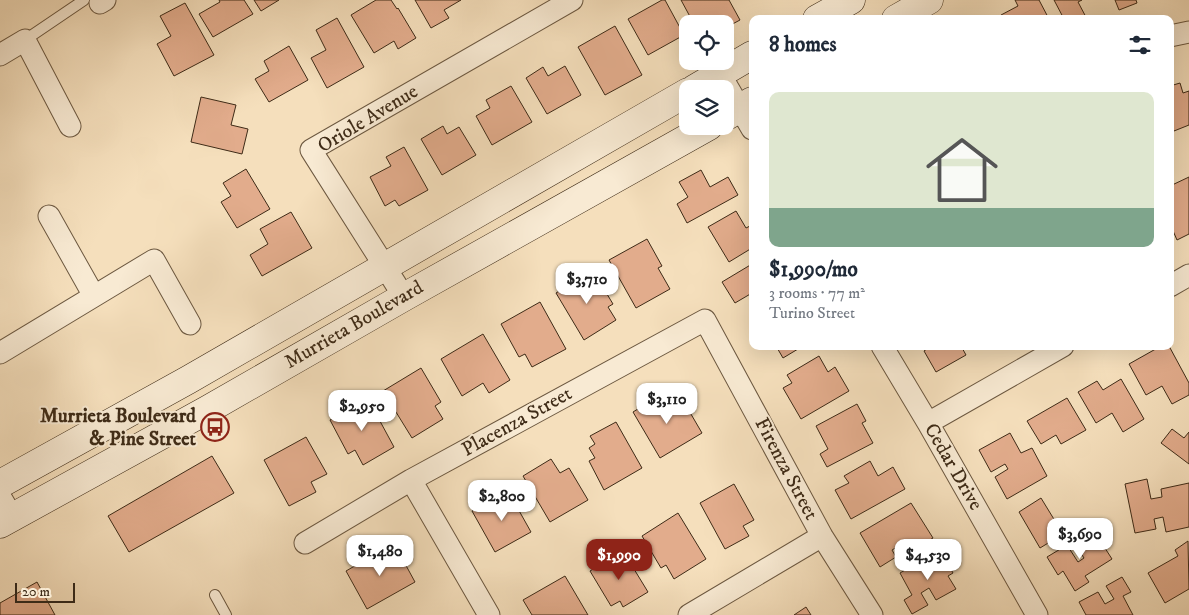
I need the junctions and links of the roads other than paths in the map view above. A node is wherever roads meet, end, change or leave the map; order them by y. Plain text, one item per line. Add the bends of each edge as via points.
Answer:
1 (572, 0) edge
2 (851, 0) edge
3 (929, 0) edge
4 (96, 1) edge
5 (824, 15) edge
6 (903, 15) edge
7 (1189, 32) edge
8 (1174, 35) edge
9 (25, 40) junction
10 (0, 55) edge
11 (749, 57) edge
12 (720, 74) junction
13 (710, 80) edge
14 (679, 97) edge
15 (743, 114) edge
16 (70, 126) dead end
17 (693, 135) edge
18 (49, 216) dead end
19 (385, 266) junction
20 (1189, 276) edge
21 (1174, 284) edge
22 (94, 296) junction
23 (404, 296) junction
24 (705, 320) joint
25 (190, 324) dead end
26 (884, 350) edge
27 (1057, 350) edge
28 (0, 353) edge
29 (928, 423) junction
30 (411, 480) junction
31 (0, 484) edge
32 (3, 514) edge
33 (822, 536) junction
34 (305, 543) dead end
35 (215, 595) dead end
36 (226, 615) edge
37 (489, 615) edge
38 (689, 615) edge
39 (872, 615) edge
40 (1037, 615) edge

1 - 19 street, Oriole Avenue via 311,150
2 - 5 main road
3 - 6 main road
4 - 9 lane
7 - 8 street
9 - 10 street
9 - 16 street
11 - 12 main road
12 - 13 main road
12 - 15 street
14 - 19 main road, Murrieta Boulevard
17 - 23 main road, Murrieta Boulevard
18 - 22 street
19 - 23 street, Oriole Avenue
19 - 31 main road, Murrieta Boulevard
20 - 21 street
22 - 25 street via 154,260
22 - 28 street
23 - 32 main road, Murrieta Boulevard via 207,410
24 - 30 street, Placenza Street
24 - 33 street, Firenza Street
26 - 29 street, Cedar Drive
27 - 29 street
29 - 40 street, Cedar Drive
30 - 34 street, Placenza Street
30 - 37 street
33 - 38 street
33 - 39 street, Firenza Street
35 - 36 lane

